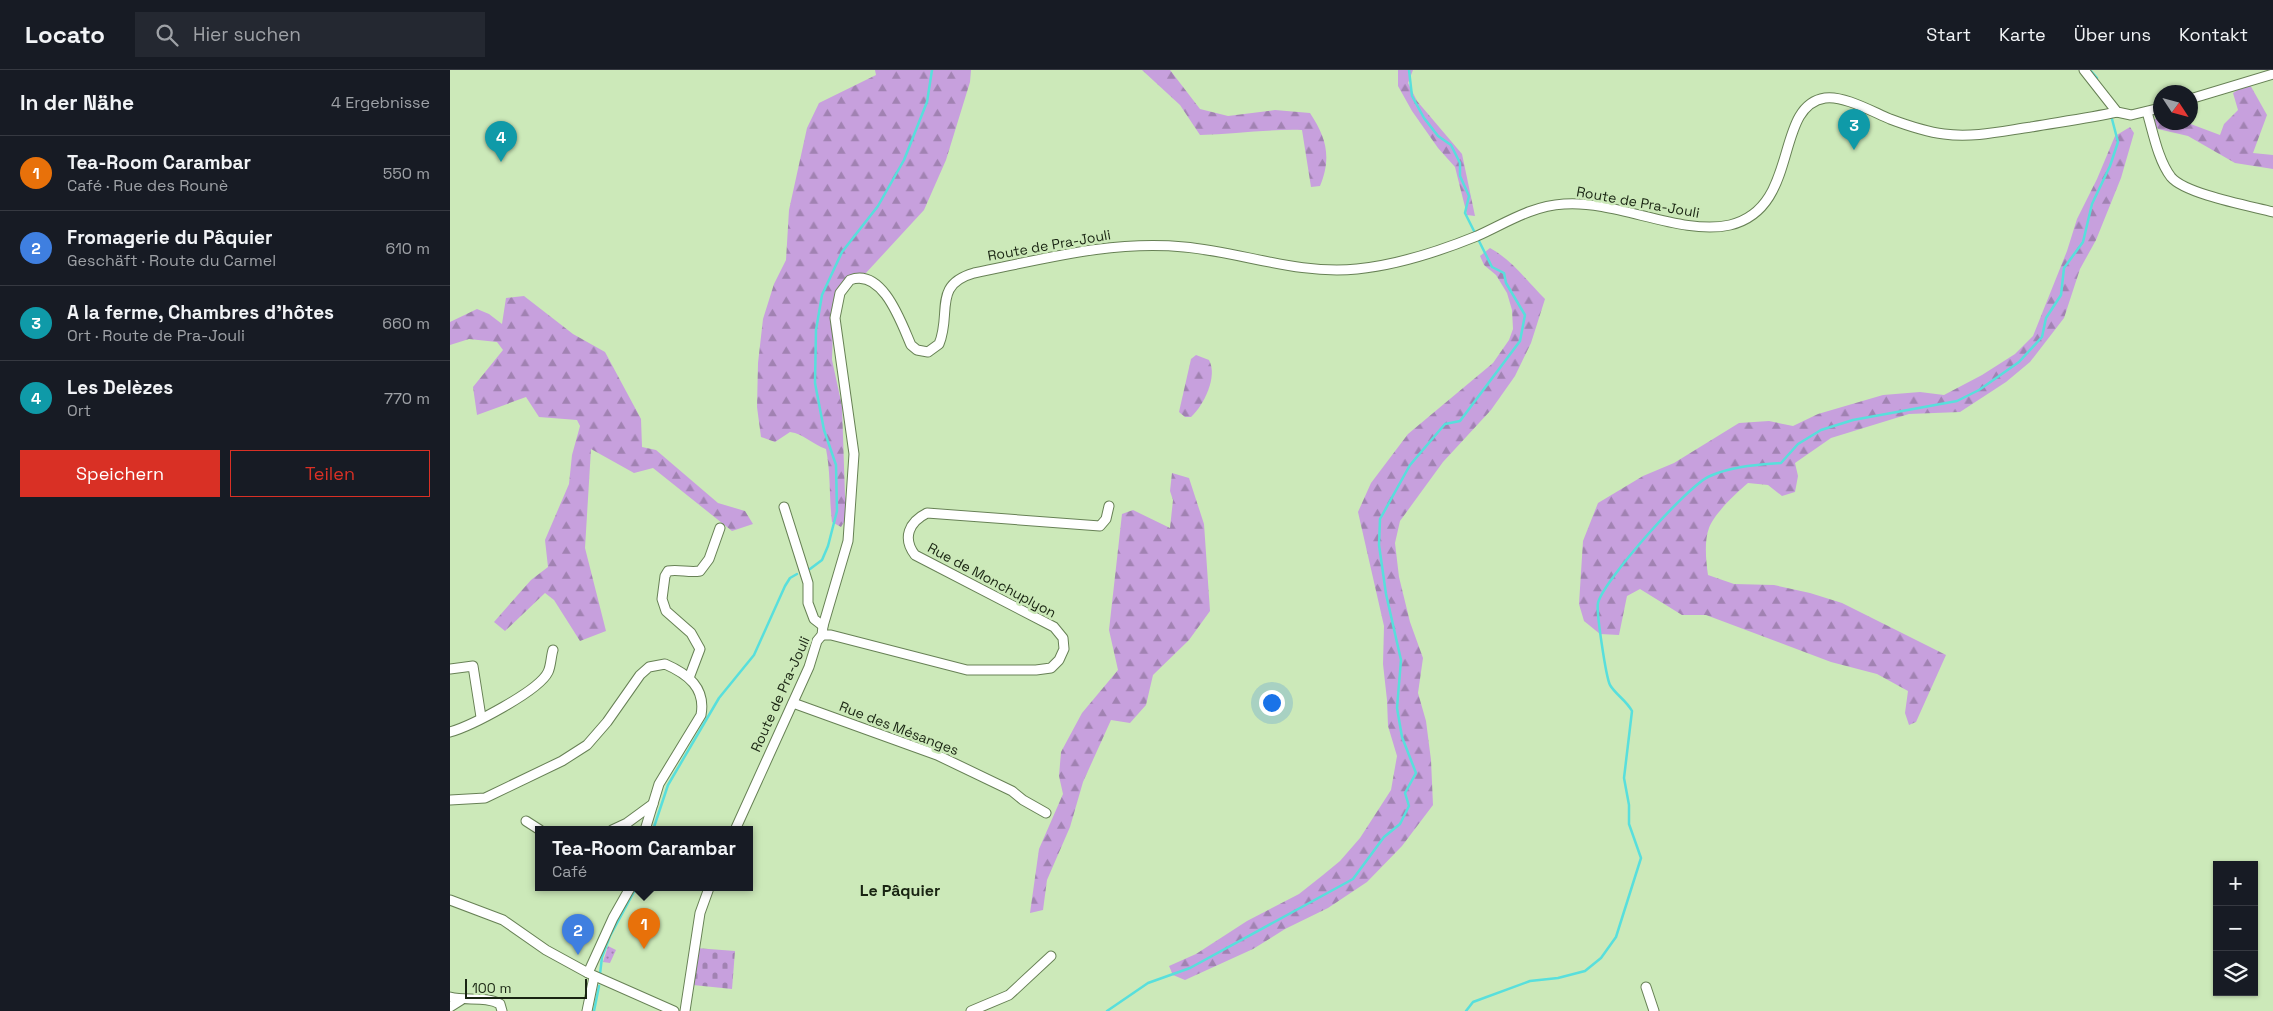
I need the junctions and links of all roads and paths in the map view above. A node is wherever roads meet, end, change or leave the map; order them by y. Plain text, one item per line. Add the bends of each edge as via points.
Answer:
1 (2084, 70) edge
2 (2273, 74) edge
3 (2198, 97) edge
4 (2153, 110) edge
5 (2117, 112) junction
6 (2147, 112) junction
7 (2273, 212) edge
8 (1109, 506) dead end
9 (784, 507) dead end
10 (720, 528) dead end
11 (823, 630) junction
12 (553, 650) dead end
13 (450, 669) edge
14 (690, 678) junction
15 (793, 703) junction
16 (481, 717) junction
17 (450, 732) edge
18 (450, 800) edge
19 (653, 804) junction
20 (1046, 813) dead end
21 (526, 821) dead end
22 (621, 826) edge
23 (646, 826) edge
24 (737, 826) edge
25 (535, 827) edge
26 (628, 891) edge
27 (708, 891) edge
28 (450, 900) edge
29 (1051, 956) dead end
30 (591, 975) junction
31 (1646, 987) dead end
32 (450, 998) edge
33 (461, 1000) junction
34 (450, 1007) edge
35 (502, 1011) edge
36 (587, 1011) edge
37 (674, 1011) edge
38 (686, 1011) edge
39 (971, 1011) edge
40 (1654, 1011) edge

1 - 5 street
2 - 3 street
4 - 6 street
5 - 6 street via 2131,115
5 - 11 street, Route de Pra-Jouli via 1987,134 1945,134 1894,121 1832,97 1813,102 1803,112 1795,125 1779,181 1770,197 1751,216 1728,226 1694,226 1606,207 1568,204 1521,213 1477,236 1430,252 1356,269 1304,269 1188,247 1127,245 1087,250 958,278 947,293 941,340 938,347 928,352 911,345 890,300 881,289 859,278 850,280 840,293 835,318 854,447 848,541
6 - 7 street via 2164,163 2178,182 2193,190
8 - 11 street, Rue de Monchuplyon via 1106,519 1100,526 927,513 916,518 911,527 908,538 915,555 1054,627 1063,638 1064,649 1050,668 967,670 831,635
9 - 11 street via 808,583 808,603
10 - 14 street via 709,559 700,571 668,571 665,576 662,599 666,611 691,633 700,649
11 - 15 street, Route de Pra-Jouli
12 - 16 street via 548,672 534,688
13 - 16 street via 473,666
14 - 18 street via 665,664 649,667 586,745 562,761 485,798
14 - 19 street via 700,692 701,715 659,784
15 - 20 street, Rue des Mésanges via 937,755 1012,791
15 - 24 street, Route de Pra-Jouli
16 - 17 street
19 - 22 street
19 - 23 street
21 - 25 street
26 - 30 street via 613,918
27 - 38 street via 699,921
28 - 30 street via 503,920 546,950
29 - 39 street via 1009,995
30 - 36 street
30 - 37 street
31 - 40 street
32 - 33 street
33 - 34 street
33 - 35 street via 493,1000 500,1004

